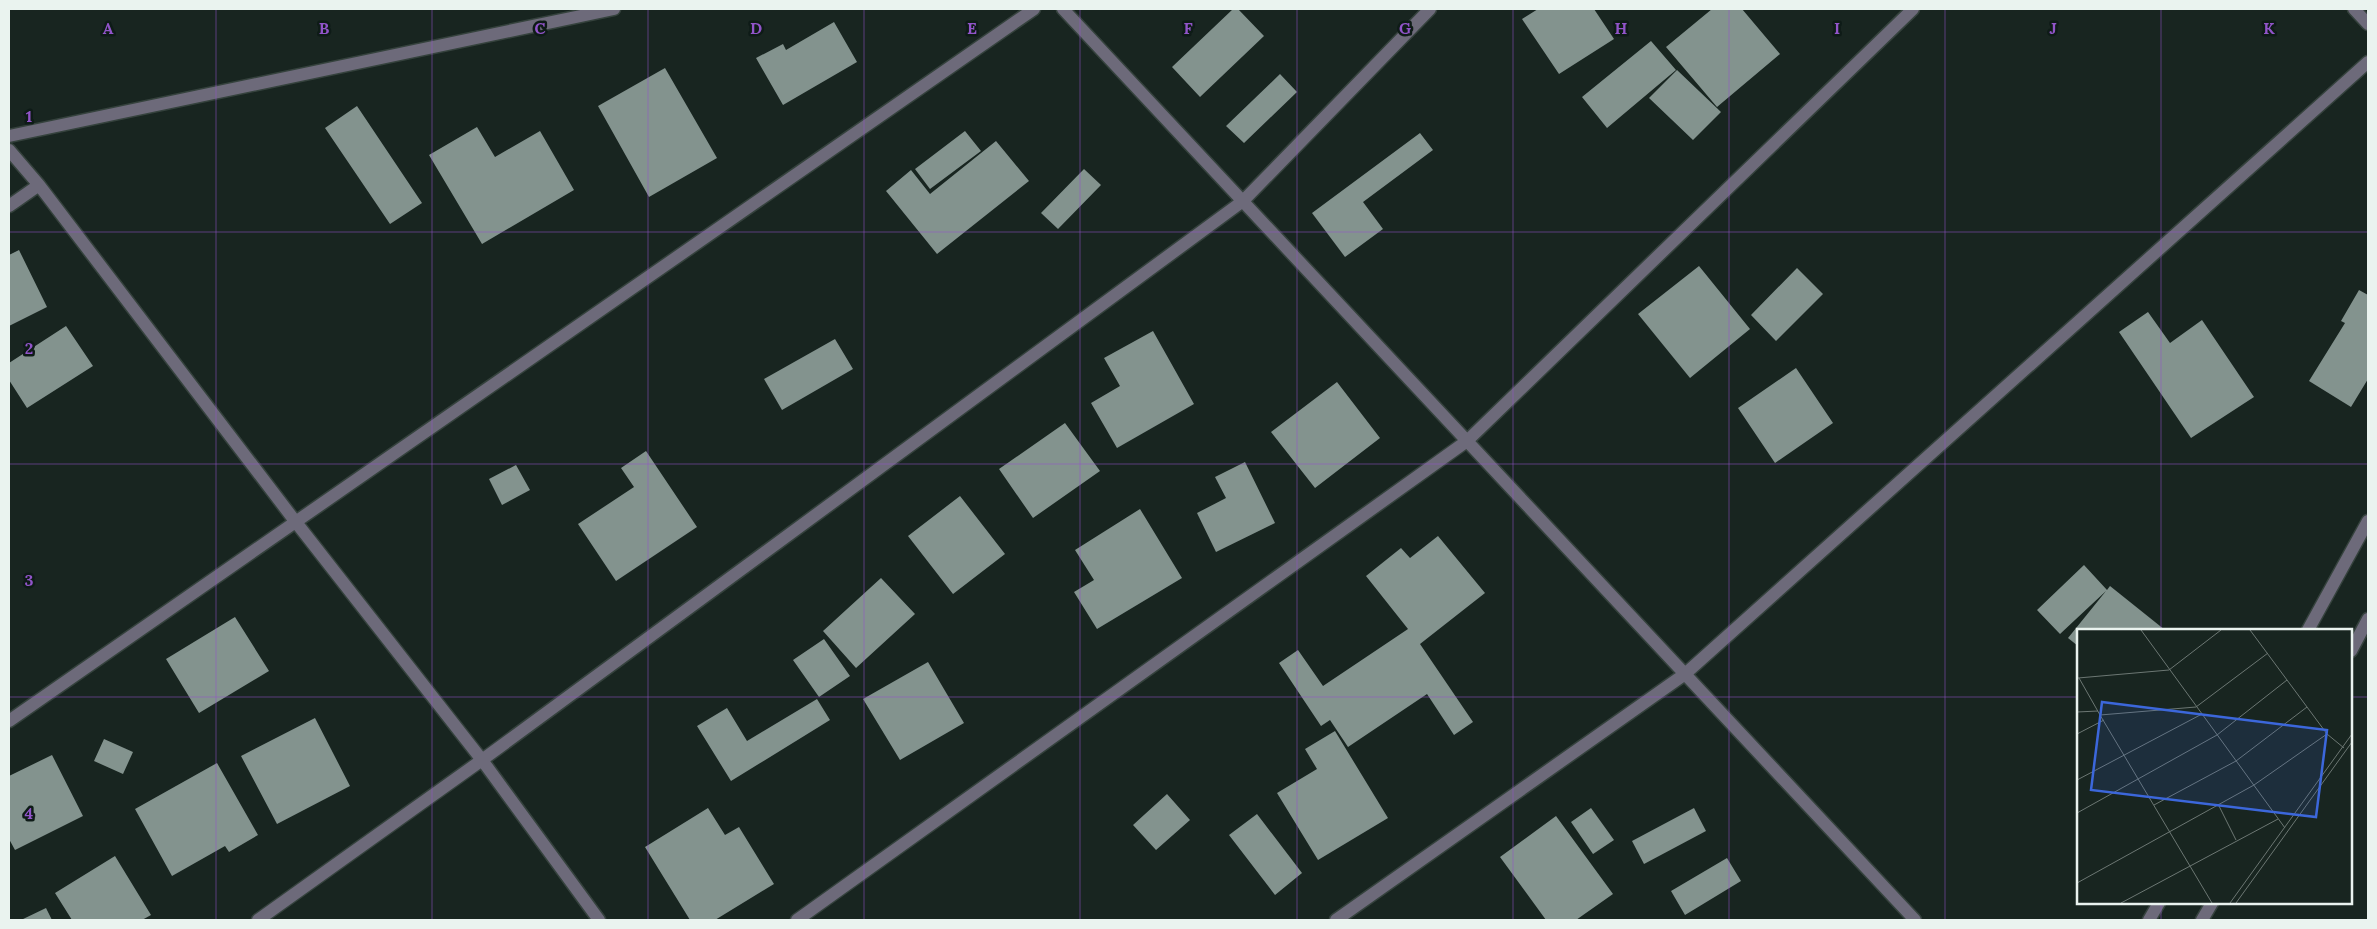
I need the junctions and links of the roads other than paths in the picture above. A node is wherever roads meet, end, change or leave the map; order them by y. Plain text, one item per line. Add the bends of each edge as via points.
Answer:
1 (614, 9) edge
2 (1034, 9) edge
3 (1063, 9) edge
4 (1430, 9) edge
5 (1913, 9) edge
6 (2354, 9) edge
7 (2368, 24) edge
8 (2368, 62) edge
9 (9, 136) edge
10 (9, 150) edge
11 (38, 185) junction
12 (1243, 201) junction
13 (9, 206) edge
14 (1467, 441) junction
15 (295, 521) junction
16 (2368, 521) edge
17 (2368, 619) edge
18 (2309, 629) edge
19 (2352, 648) edge
20 (1685, 674) junction
21 (9, 721) edge
22 (482, 760) junction
23 (2158, 904) edge
24 (2211, 904) edge
25 (258, 920) edge
26 (599, 920) edge
27 (797, 920) edge
28 (1336, 920) edge
29 (1915, 920) edge
30 (2149, 920) edge
31 (2202, 920) edge

1 - 9 street
2 - 15 street
3 - 12 street
4 - 12 street
5 - 14 street
6 - 7 street
8 - 20 street
10 - 11 street
11 - 13 street
11 - 15 street
12 - 14 street
12 - 22 street
14 - 20 street
14 - 27 street
15 - 21 street
15 - 22 street
16 - 18 street
17 - 19 street
20 - 28 street
20 - 29 street
22 - 25 street
22 - 26 street
23 - 30 street
24 - 31 street

